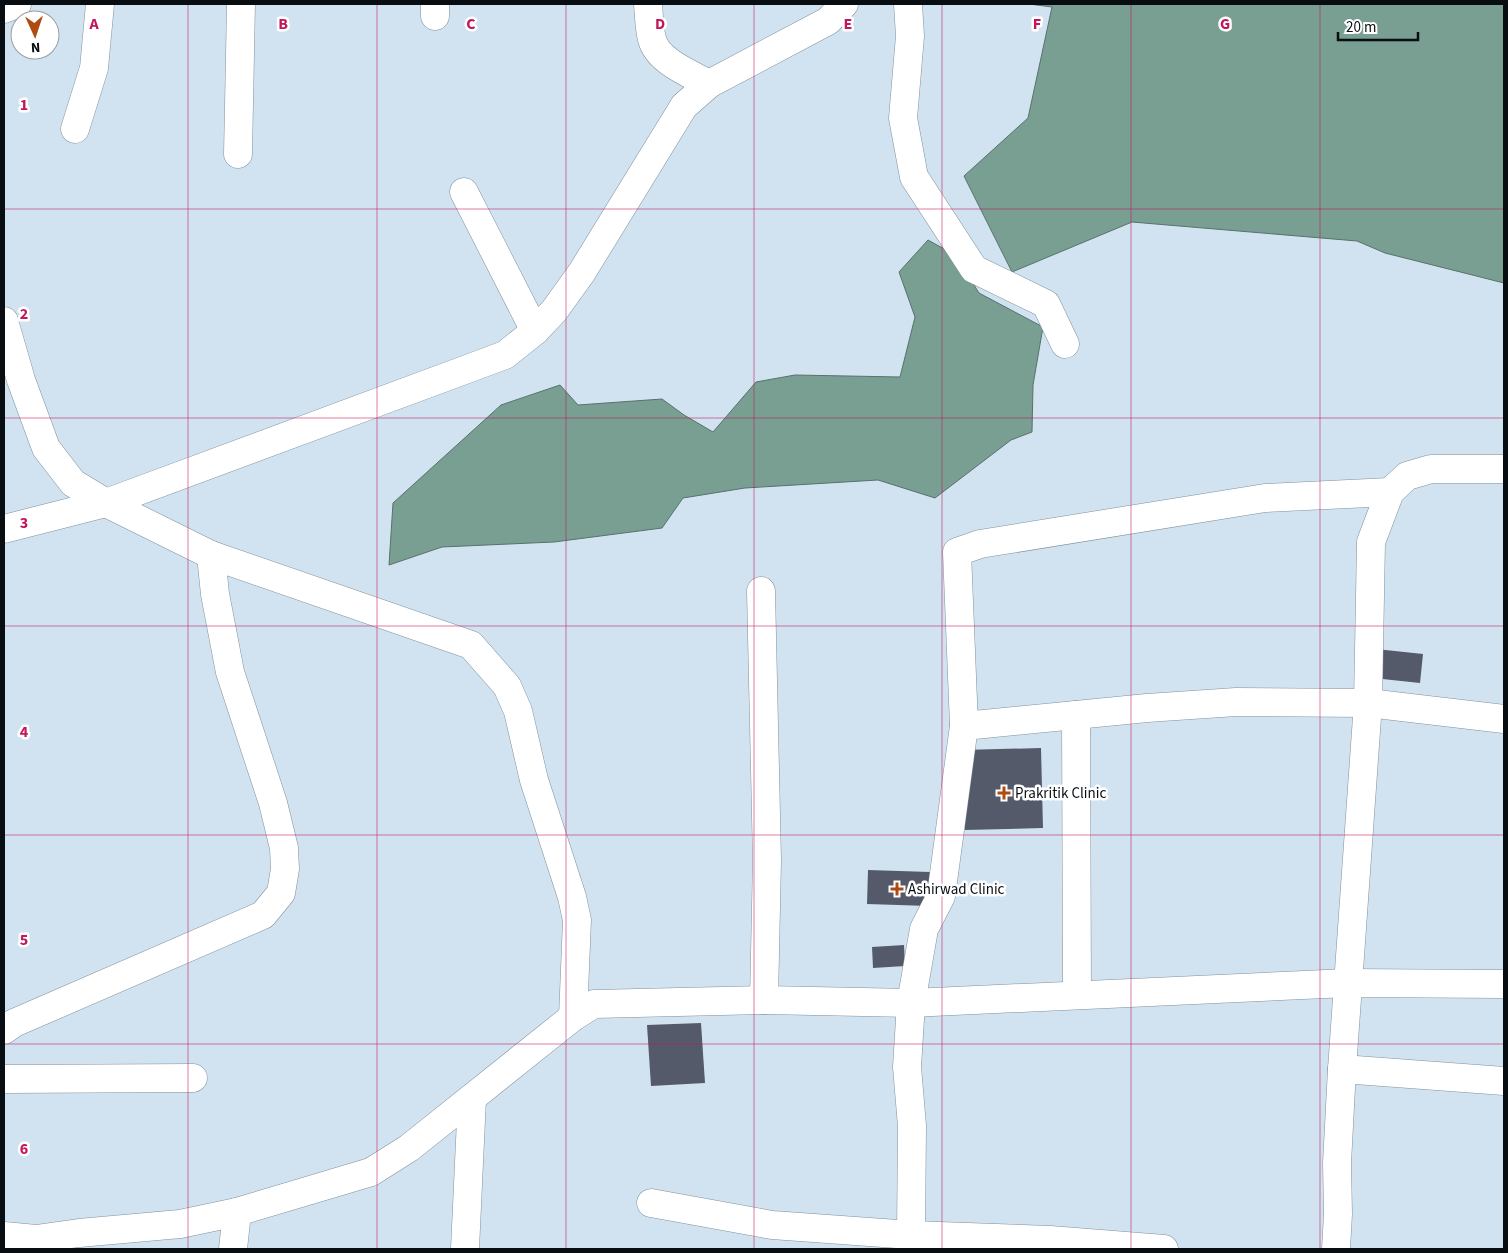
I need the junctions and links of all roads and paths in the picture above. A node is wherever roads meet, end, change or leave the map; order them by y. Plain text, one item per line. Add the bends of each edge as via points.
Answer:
1 (17, 4) edge
2 (100, 4) edge
3 (242, 4) edge
4 (648, 4) edge
5 (844, 4) edge
6 (908, 4) edge
7 (4, 9) edge
8 (709, 84) junction
9 (75, 129) dead end
10 (238, 154) dead end
11 (464, 192) dead end
12 (4, 322) edge
13 (535, 331) junction
14 (1065, 344) dead end
15 (12, 378) edge
16 (1504, 469) edge
17 (1390, 492) junction
18 (106, 503) junction
19 (4, 529) edge
20 (211, 555) junction
21 (761, 591) dead end
22 (1368, 703) junction
23 (1076, 715) junction
24 (1504, 719) edge
25 (964, 726) junction
26 (1348, 983) junction
27 (1504, 984) edge
28 (1077, 995) junction
29 (764, 1000) junction
30 (910, 1003) junction
31 (573, 1017) junction
32 (4, 1030) edge
33 (1342, 1069) junction
34 (193, 1078) dead end
35 (4, 1080) edge
36 (1504, 1081) edge
37 (472, 1098) junction
38 (651, 1203) dead end
39 (237, 1212) junction
40 (4, 1236) edge
41 (910, 1242) edge
42 (36, 1244) edge
43 (1050, 1244) edge
44 (234, 1249) edge
45 (465, 1249) edge
46 (1164, 1249) edge
47 (1336, 1249) edge

1 - 7 street
2 - 9 street via 94,68
3 - 10 street
4 - 8 street via 655,48 662,57
5 - 8 street via 828,21
6 - 14 street via 910,36 903,118 914,177 974,269 1046,304
8 - 13 street via 684,106 582,272
11 - 13 street
12 - 15 street
13 - 18 street via 505,355
15 - 18 street via 46,448 73,483
16 - 17 street via 1431,469 1407,476
17 - 22 street via 1371,542
17 - 25 street via 1265,498 980,544 957,552
18 - 19 street
18 - 20 street
20 - 31 street via 471,645 507,686 518,711 534,780 577,920
20 - 32 street via 230,672 284,848 285,869 280,893 263,916
21 - 29 street via 767,860
22 - 23 street via 1236,702
22 - 24 street
22 - 26 street
23 - 25 street
23 - 28 street
25 - 30 street via 941,896 924,929
26 - 27 street
26 - 28 street
26 - 33 street
28 - 30 street
29 - 30 street
29 - 31 street via 594,1004
30 - 41 street via 907,1067 912,1126
31 - 37 street
33 - 36 street
33 - 47 street
34 - 35 street
37 - 39 street via 409,1148 371,1172
37 - 45 street
38 - 41 street via 772,1225
39 - 42 street via 180,1224 79,1233
39 - 44 street
40 - 42 street
41 - 43 street
43 - 46 street

